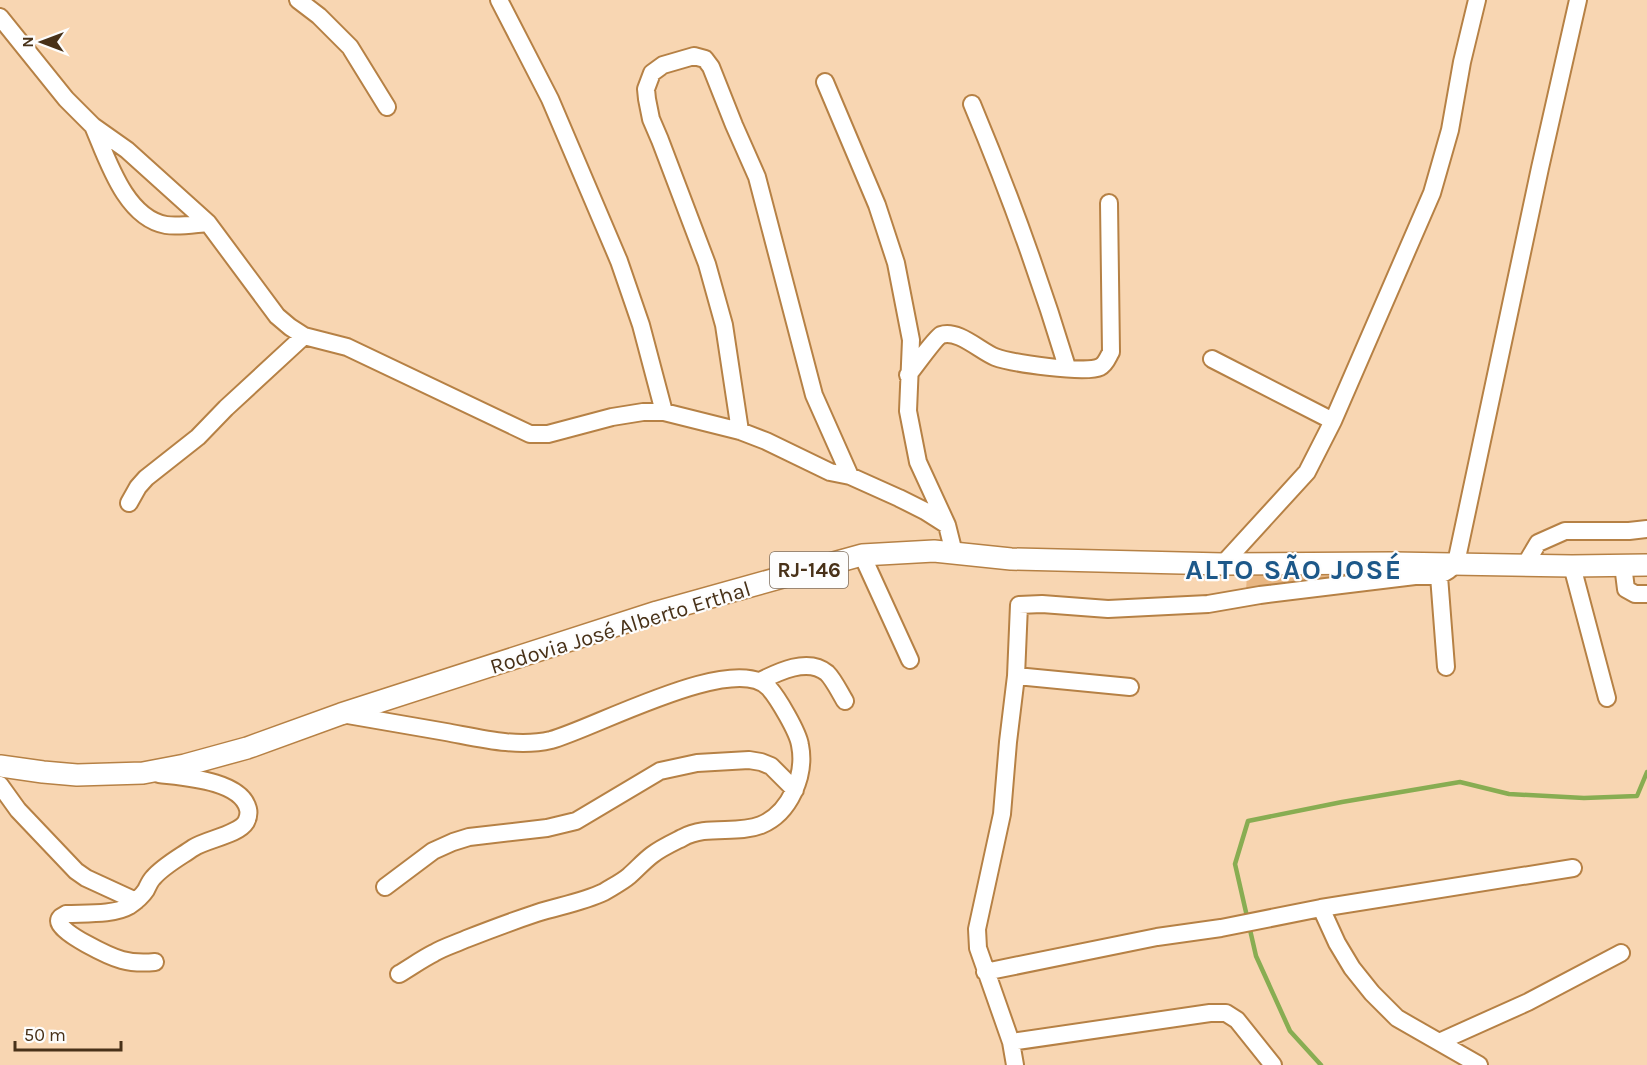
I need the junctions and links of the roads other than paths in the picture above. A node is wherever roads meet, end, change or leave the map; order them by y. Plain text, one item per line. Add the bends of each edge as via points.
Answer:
1 (298, 0) edge
2 (499, 0) edge
3 (1477, 0) edge
4 (1578, 0) edge
5 (0, 17) edge
6 (825, 82) dead end
7 (972, 104) dead end
8 (387, 107) dead end
9 (93, 126) junction
10 (1109, 202) dead end
11 (208, 223) junction
12 (304, 336) junction
13 (1212, 359) dead end
14 (1067, 368) junction
15 (908, 375) junction
16 (664, 412) junction
17 (1333, 421) junction
18 (740, 431) junction
19 (850, 476) junction
20 (129, 503) dead end
21 (947, 525) junction
22 (1647, 529) edge
23 (954, 553) junction
24 (862, 555) junction
25 (1223, 564) junction
26 (1525, 565) junction
27 (1623, 565) junction
28 (1647, 565) edge
29 (1572, 566) junction
30 (1447, 569) junction
31 (1647, 594) edge
32 (910, 660) dead end
33 (1446, 667) dead end
34 (1016, 676) junction
35 (760, 681) junction
36 (1130, 687) dead end
37 (1607, 698) dead end
38 (845, 701) dead end
39 (341, 714) junction
40 (0, 765) edge
41 (143, 773) junction
42 (0, 784) edge
43 (795, 790) junction
44 (1573, 868) dead end
45 (384, 887) dead end
46 (136, 901) junction
47 (1321, 908) junction
48 (1621, 953) dead end
49 (155, 962) dead end
50 (985, 972) junction
51 (399, 974) dead end
52 (1439, 1041) junction
53 (1011, 1042) junction
54 (1015, 1065) edge
55 (1273, 1065) edge
56 (1479, 1065) edge

1 - 8 street via 350,47
2 - 16 street via 550,99 620,261
3 - 17 street via 1450,130 1431,193
4 - 30 street
5 - 9 street via 66,99
6 - 15 street via 877,205 896,263 911,340
7 - 14 street via 1019,223
9 - 11 street via 127,150
9 - 11 street via 121,187 141,212 165,225
10 - 14 street via 1111,352 1102,366
11 - 12 street via 277,316
12 - 16 street via 347,347 530,434 548,434 633,413
12 - 20 street via 198,437 146,478
13 - 17 street
14 - 15 street via 995,357 947,334 936,338
15 - 21 street via 908,411 918,462
16 - 18 street
17 - 25 street via 1307,472
18 - 19 street via 830,472
18 - 19 street via 724,325 707,264 651,119 647,99 652,73 663,65 694,56 705,59 711,67 757,177 814,395
19 - 21 street
21 - 23 street
22 - 26 street via 1565,531 1538,543
23 - 24 main road, Rodovia José Alberto Erthal / RJ-146
23 - 25 main road, Rodovia José Alberto Erthal / RJ-146 via 1011,559
24 - 32 street
24 - 39 main road, Rodovia José Alberto Erthal / RJ-146 via 657,612
25 - 30 main road, Rodovia José Alberto Erthal / RJ-146
26 - 29 main road, Rodovia José Alberto Erthal / RJ-146
26 - 30 main road, Rodovia José Alberto Erthal / RJ-146
27 - 28 main road, Rodovia José Alberto Erthal / RJ-146
27 - 29 main road, Rodovia José Alberto Erthal / RJ-146
27 - 31 street via 1626,589
29 - 37 street
30 - 33 street
30 - 34 street via 1208,604 1108,609 1019,605
34 - 36 street
34 - 50 street via 1002,814 977,929
35 - 38 street via 783,669 820,669 828,674
35 - 39 street via 730,678 691,686 549,740 518,743
35 - 43 street via 782,707 800,744
39 - 41 main road, Rodovia José Alberto Erthal / RJ-146 via 247,748
40 - 41 main road, Rodovia José Alberto Erthal / RJ-146 via 77,775
41 - 46 street via 207,781 233,790 246,802 249,812 245,823 235,831 201,843 152,878
42 - 46 street via 30,824 76,871
43 - 45 street via 771,766 749,759 660,771 576,821 453,842 433,851
43 - 51 street via 771,820 759,826 692,833 652,855 627,878 605,891 488,930 435,952
44 - 47 street
46 - 49 street via 117,911 66,914 59,921 99,952 137,963
47 - 50 street
47 - 52 street via 1342,952 1372,993 1397,1018
48 - 52 street via 1528,1002
50 - 53 street
52 - 56 street
53 - 54 street
53 - 55 street via 1226,1013 1237,1020

